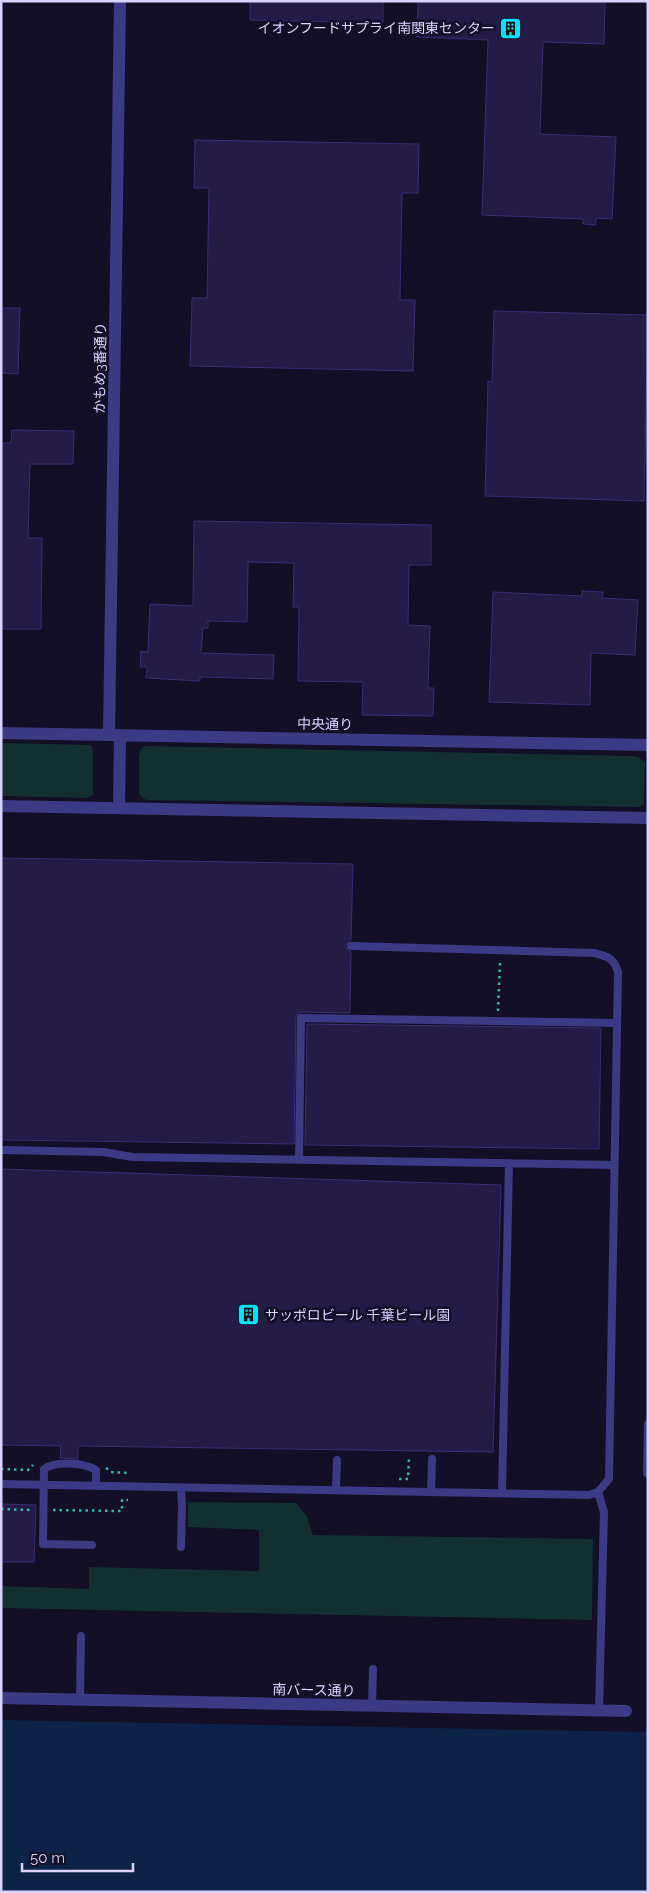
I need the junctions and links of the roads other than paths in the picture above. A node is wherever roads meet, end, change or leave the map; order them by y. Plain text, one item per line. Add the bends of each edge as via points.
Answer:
1 (120, 1) edge
2 (1, 733) edge
3 (114, 735) junction
4 (648, 745) edge
5 (1, 806) edge
6 (119, 808) junction
7 (648, 818) edge
8 (351, 946) dead end
9 (617, 1023) junction
10 (1, 1150) edge
11 (300, 1159) junction
12 (509, 1163) junction
13 (614, 1165) junction
14 (648, 1424) edge
15 (432, 1459) dead end
16 (337, 1460) dead end
17 (647, 1473) edge
18 (1, 1484) edge
19 (45, 1485) junction
20 (96, 1485) junction
21 (180, 1488) junction
22 (336, 1490) junction
23 (432, 1492) junction
24 (598, 1492) junction
25 (502, 1494) junction
26 (92, 1545) dead end
27 (181, 1547) dead end
28 (81, 1636) dead end
29 (373, 1669) dead end
30 (1, 1698) edge
31 (80, 1700) junction
32 (372, 1706) junction
33 (599, 1710) junction
34 (626, 1711) dead end

1 - 3 street, かもめ3番通り
2 - 3 street, 中央通り
3 - 4 street, 中央通り
3 - 6 street, かもめ3番通り
5 - 6 street
6 - 7 street
8 - 9 lane via 608,956 616,964 618,972
9 - 11 lane via 301,1018
9 - 13 lane
10 - 11 lane via 103,1152 132,1157
11 - 12 lane
12 - 13 lane
12 - 25 lane
13 - 24 lane via 609,1479
14 - 17 lane
15 - 23 lane
16 - 22 lane
18 - 19 lane
19 - 20 lane
19 - 20 lane via 44,1468 50,1464 87,1465 96,1470
19 - 26 lane via 43,1544
20 - 21 lane
21 - 22 lane
21 - 27 lane
22 - 23 lane
23 - 25 lane
24 - 25 lane via 589,1495
24 - 33 lane via 604,1507
28 - 31 lane
29 - 32 lane
30 - 31 street, 南バース通り
31 - 32 street, 南バース通り
32 - 33 street, 南バース通り
33 - 34 street, 南バース通り

